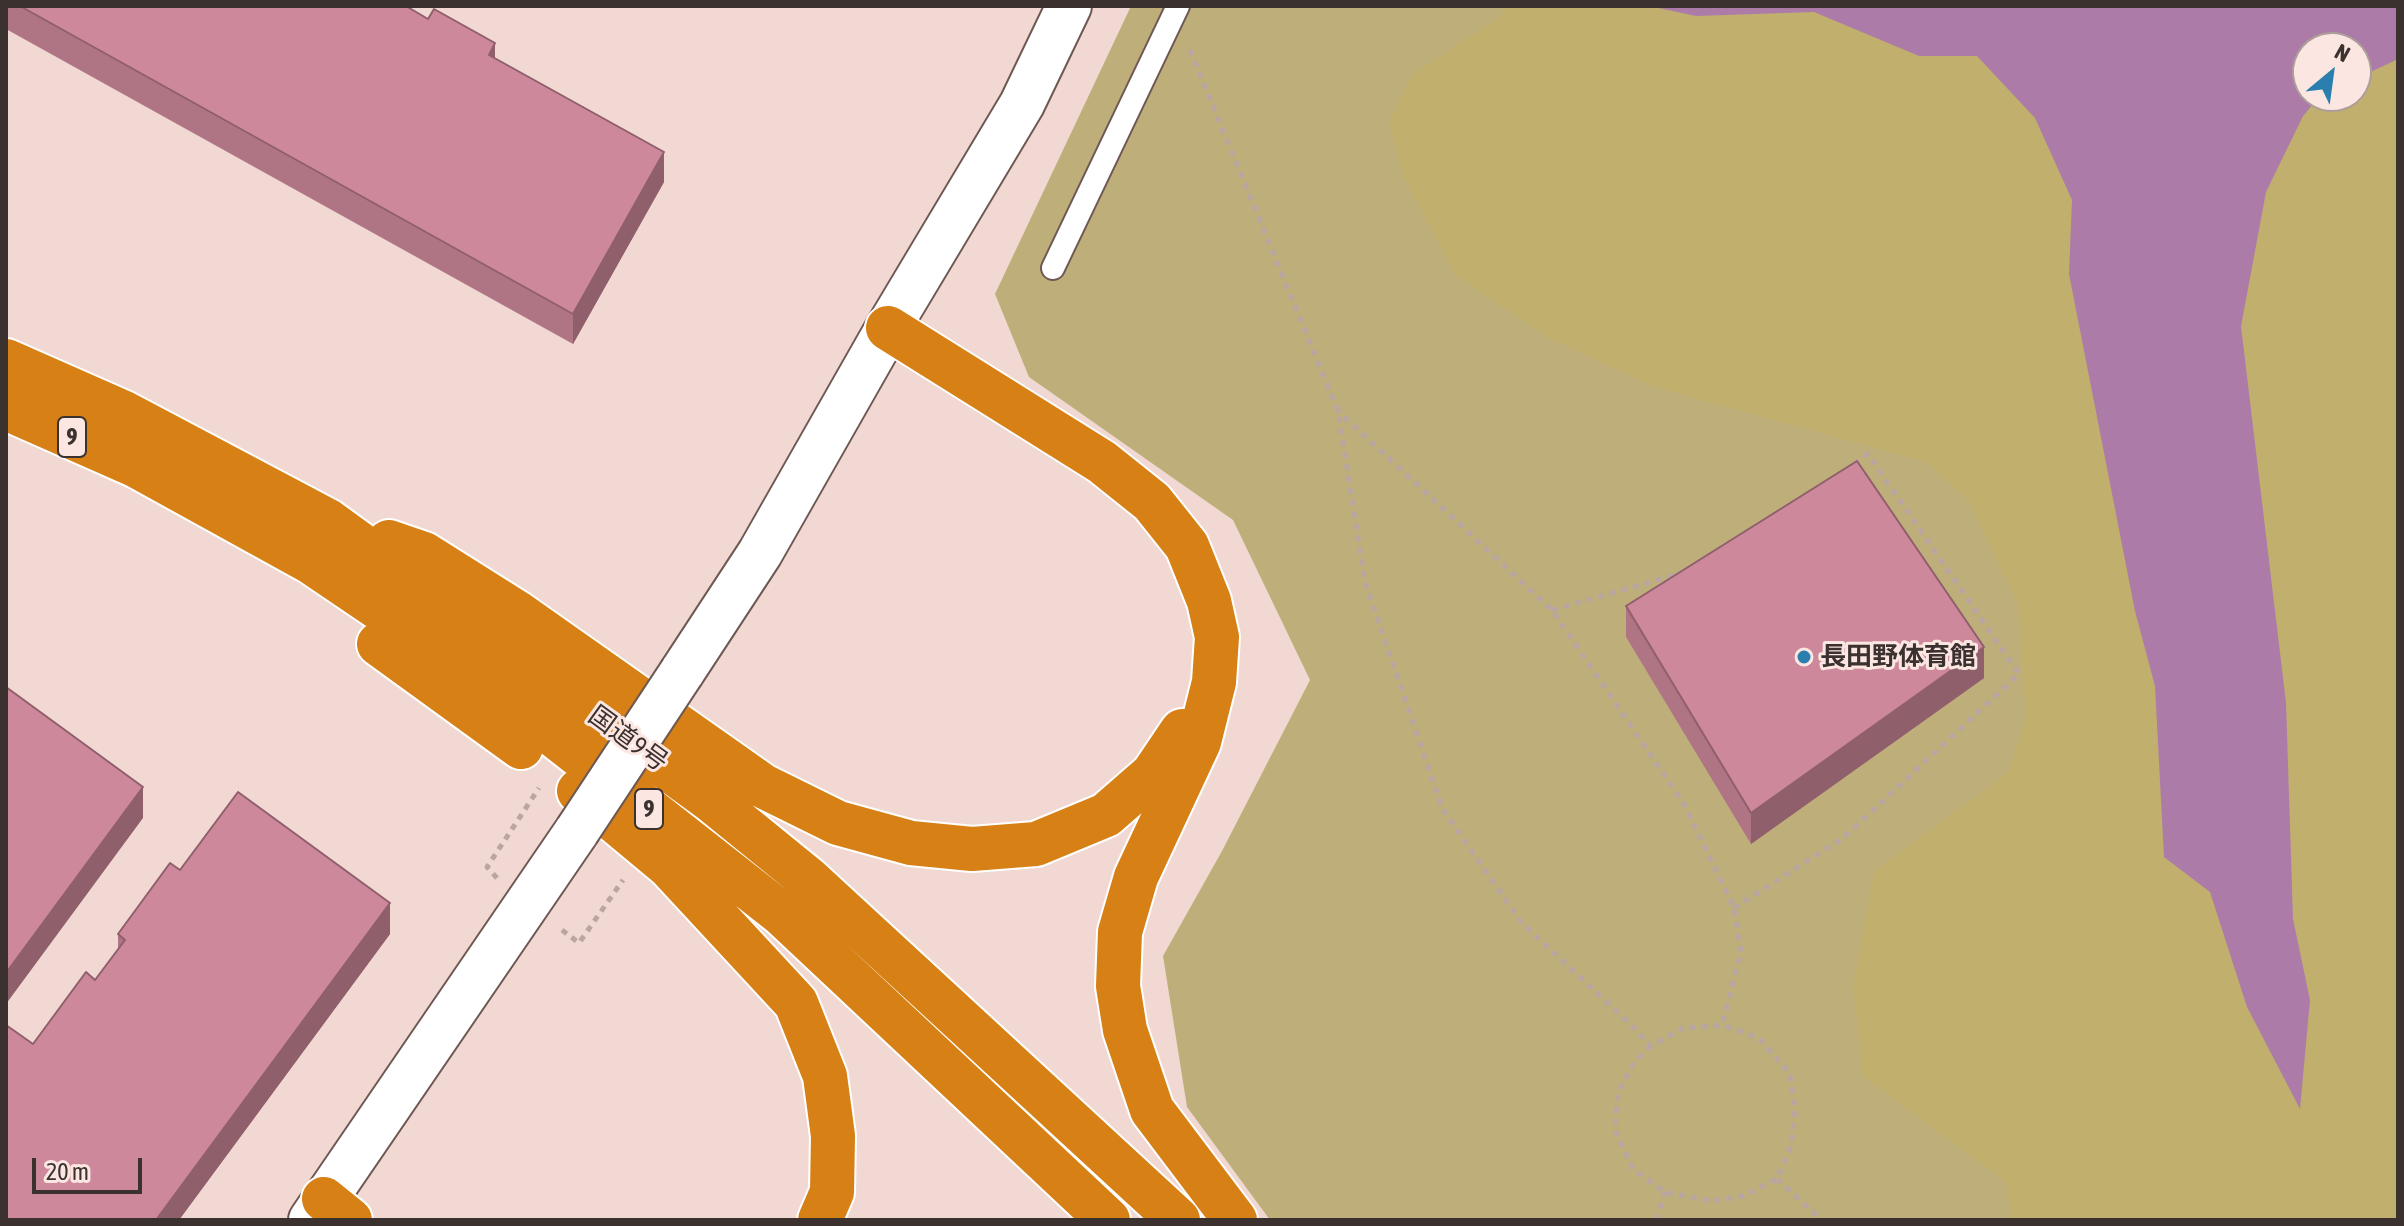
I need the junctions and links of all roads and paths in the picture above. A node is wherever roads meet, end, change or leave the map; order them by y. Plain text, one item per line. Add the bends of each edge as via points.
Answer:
1 (1069, 6) edge
2 (1176, 9) edge
3 (1053, 268) dead end
4 (888, 328) junction
5 (6, 361) edge
6 (6, 408) edge
7 (1338, 411) junction
8 (137, 466) junction
9 (1843, 471) edge
10 (328, 521) junction
11 (1688, 571) edge
12 (1552, 610) junction
13 (1214, 682) junction
14 (539, 787) dead end
15 (624, 879) dead end
16 (503, 883) dead end
17 (1734, 908) junction
18 (562, 930) dead end
19 (1722, 1025) junction
20 (1651, 1046) junction
21 (1777, 1179) junction
22 (1665, 1192) junction
23 (328, 1213) edge
24 (820, 1220) edge
25 (1108, 1220) edge
26 (1178, 1220) edge
27 (1235, 1220) edge
28 (1656, 1220) edge
29 (1822, 1220) edge

1 - 4 street via 1022,104
2 - 3 lane
2 - 7 path
4 - 13 highway via 1102,462 1152,502 1187,546 1209,601 1217,637
4 - 23 street, bridge via 760,553
5 - 10 highway, 国道9号 / 9 via 124,413
6 - 8 highway, 国道9号 / 9
7 - 12 path
7 - 20 path via 1365,582 1442,808 1521,922
8 - 24 highway via 567,781 669,866 796,1003 825,1076 833,1136 832,1192
8 - 25 highway, 国道9号 / 9 via 311,562 496,690 782,914
9 - 17 path via 1868,454 2019,674 1843,838
10 - 13 highway via 424,554 516,612 763,786 838,823 911,843 972,849 1036,844 1106,815 1153,774
10 - 26 highway, 国道9号 / 9 via 723,810 807,878
11 - 12 path
12 - 17 path via 1684,804
13 - 27 highway via 1199,742 1136,877 1120,932 1118,986 1125,1030 1152,1110
14 - 16 path via 487,867
15 - 18 path via 579,943
17 - 19 path via 1741,952
19 - 20 path via 1683,1028
19 - 21 path via 1759,1038 1790,1074 1795,1111 1791,1146
20 - 22 path via 1634,1062 1618,1093 1615,1130 1633,1169
21 - 22 path via 1743,1196 1711,1201
21 - 29 path
22 - 28 path

